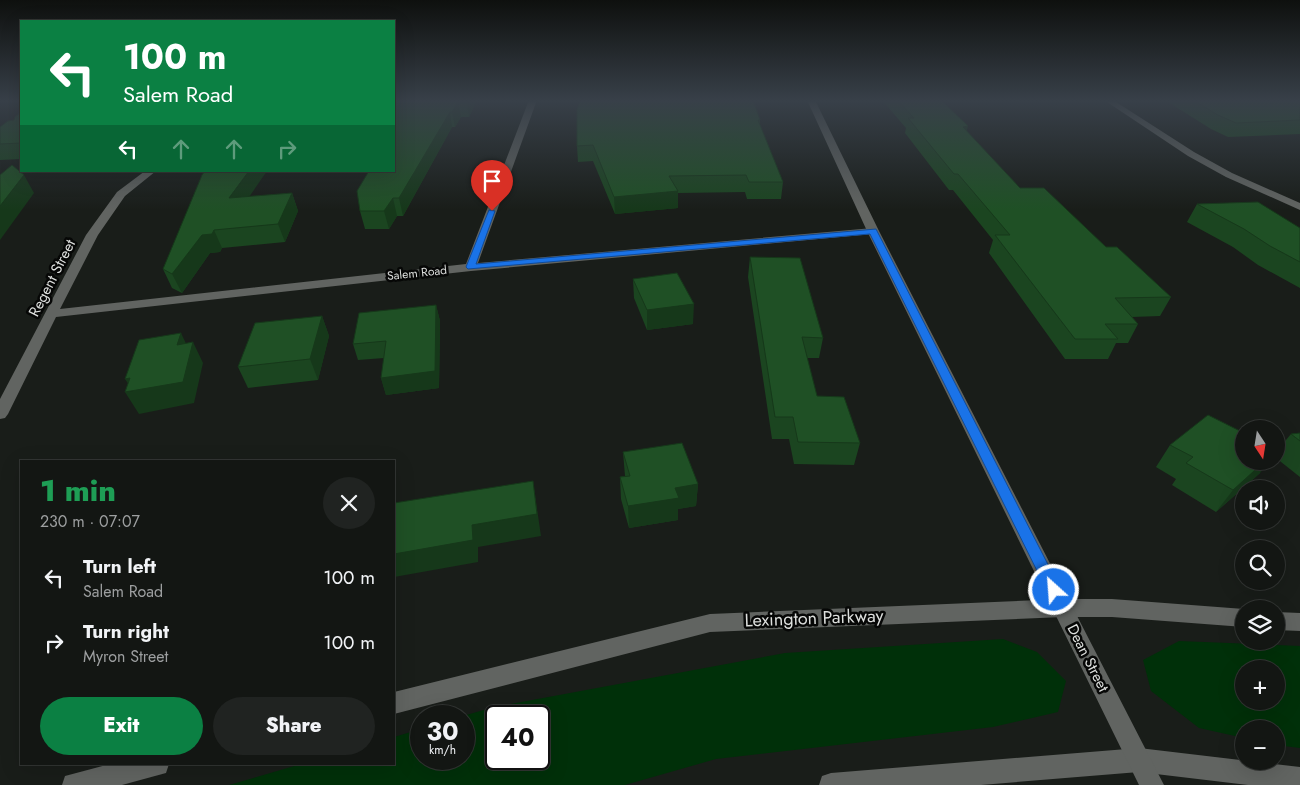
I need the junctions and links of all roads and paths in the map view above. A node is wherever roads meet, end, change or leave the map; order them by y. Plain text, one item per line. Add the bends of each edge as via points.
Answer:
1 (519, 137) edge
2 (828, 137) edge
3 (1164, 137) edge
4 (150, 172) edge
5 (1300, 207) edge
6 (873, 231) junction
7 (471, 267) junction
8 (51, 314) junction
9 (0, 414) edge
10 (1063, 608) junction
11 (1235, 617) edge
12 (1285, 621) edge
13 (1300, 622) edge
14 (395, 703) edge
15 (1139, 760) junction
16 (153, 765) edge
17 (1300, 779) edge
18 (74, 785) edge
19 (831, 785) edge
20 (1152, 785) edge

1 - 7 street
2 - 6 street, Dean Street
3 - 5 street via 1229,175
4 - 8 street, Regent Street via 121,194 92,235
6 - 7 street, Salem Road
6 - 10 street, Dean Street
7 - 8 street, Salem Road
8 - 9 street, Regent Street
10 - 11 street, Lexington Parkway via 1112,608
10 - 14 street, Lexington Parkway via 710,622
10 - 15 street, Dean Street
12 - 13 street
15 - 17 street
15 - 19 street
15 - 20 street, Dean Street
16 - 18 street

